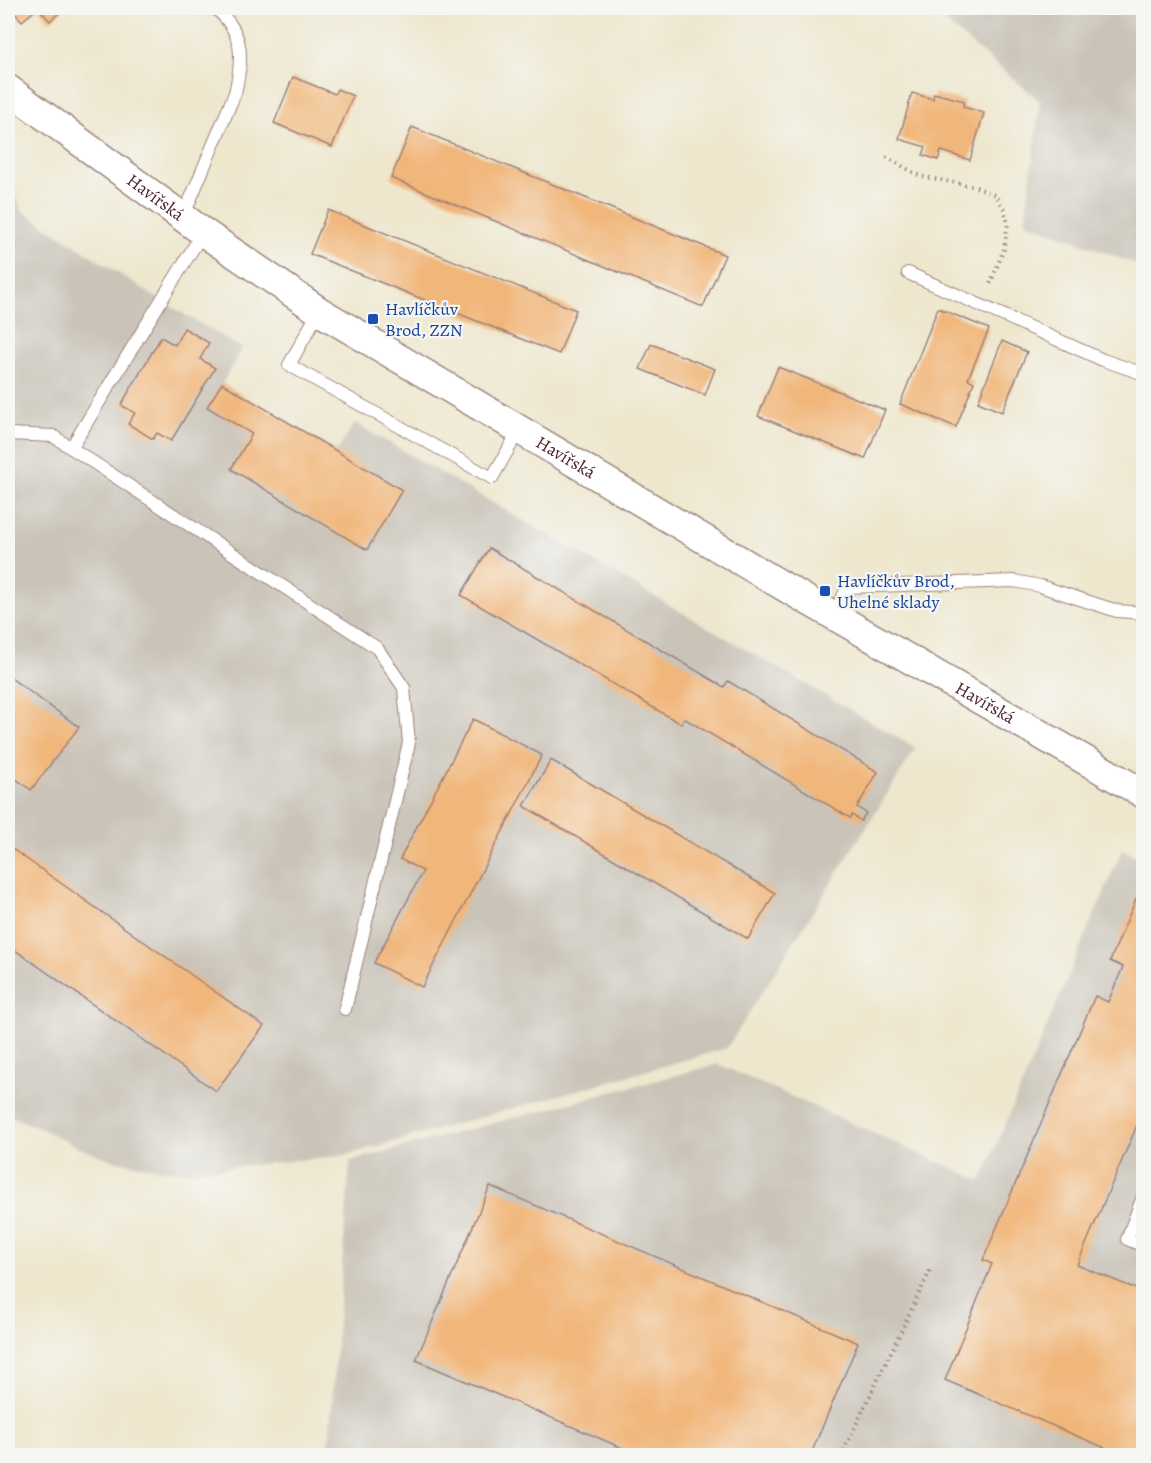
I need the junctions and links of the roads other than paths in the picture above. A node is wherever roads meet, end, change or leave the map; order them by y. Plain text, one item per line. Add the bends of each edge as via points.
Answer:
1 (215, 8) edge
2 (8, 89) edge
3 (193, 225) junction
4 (908, 273) dead end
5 (319, 311) junction
6 (1143, 374) edge
7 (520, 429) junction
8 (8, 434) edge
9 (72, 448) junction
10 (1143, 613) edge
11 (832, 615) junction
12 (1143, 794) edge
13 (345, 1009) dead end
14 (1143, 1194) edge
15 (1143, 1246) edge

1 - 3 lane via 234,27 241,46 240,73
2 - 3 street, Havířská
3 - 5 street, Havířská
3 - 9 lane
4 - 6 lane
5 - 7 street, Havířská
5 - 7 lane via 289,365 492,478
7 - 11 street, Havířská
8 - 9 lane via 53,436
9 - 13 lane via 377,648 404,688 409,743
10 - 11 lane via 1117,611 1040,586 985,581 848,587
11 - 12 street, Havířská
14 - 15 lane via 1127,1239

